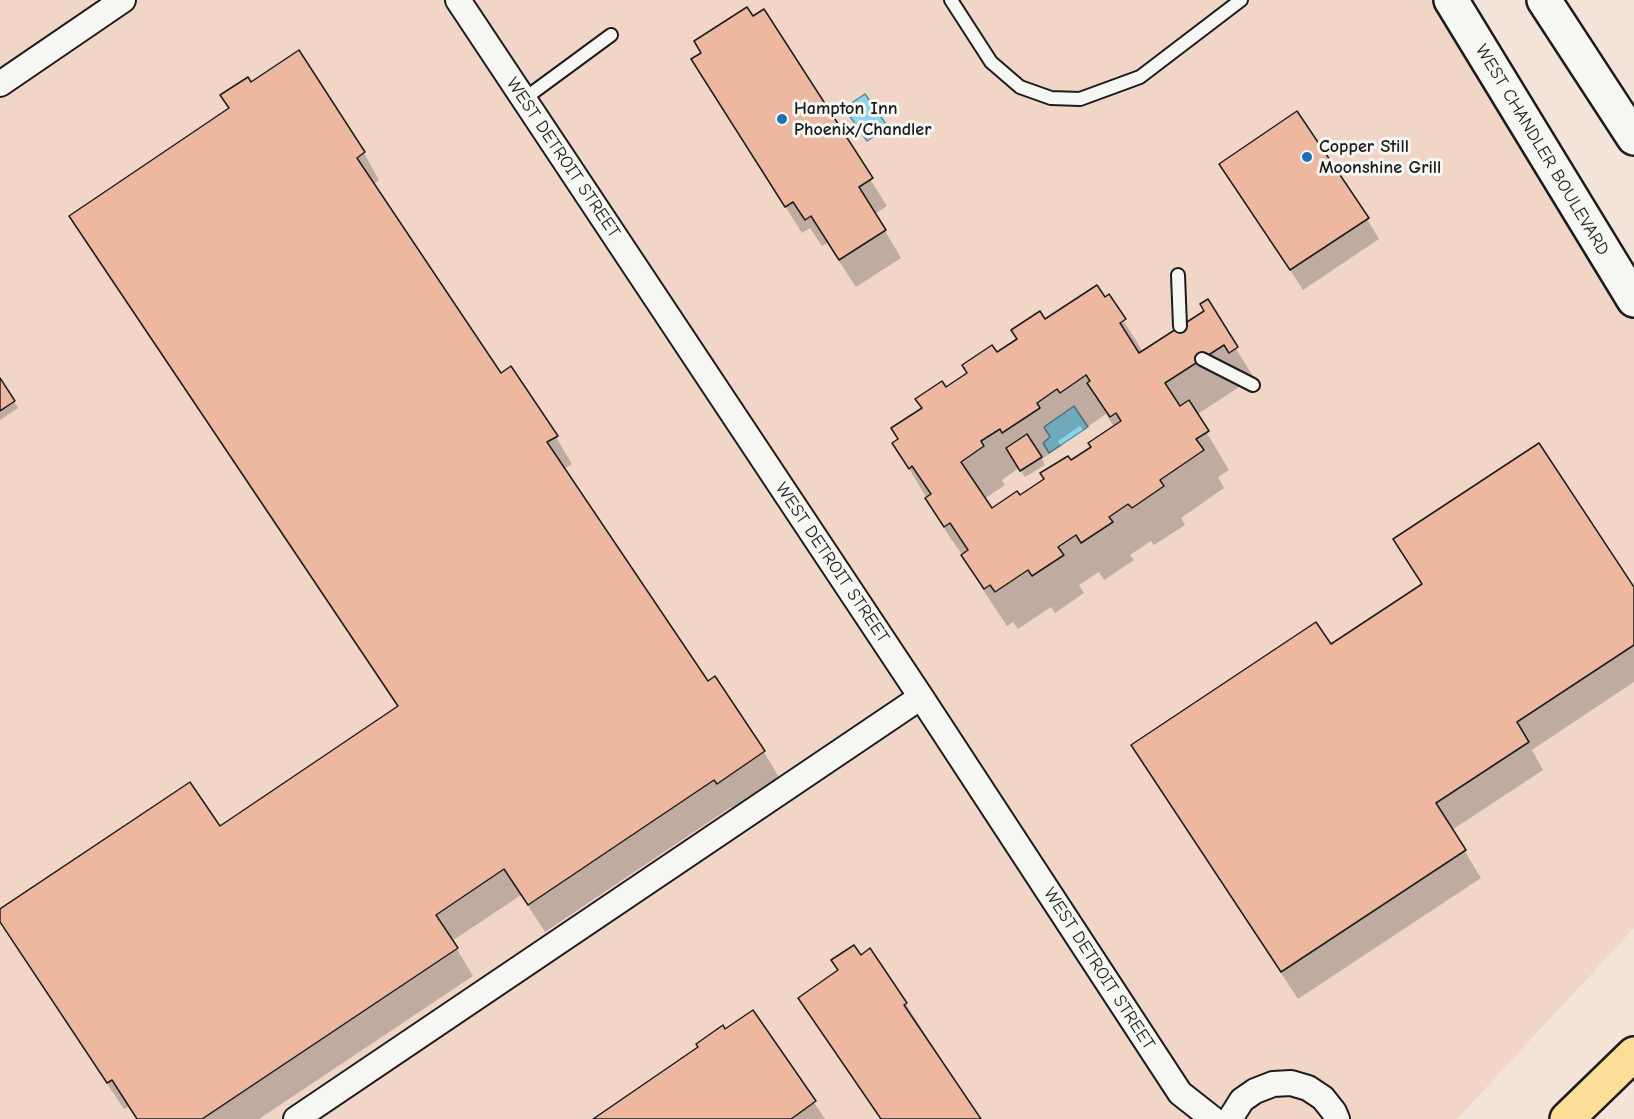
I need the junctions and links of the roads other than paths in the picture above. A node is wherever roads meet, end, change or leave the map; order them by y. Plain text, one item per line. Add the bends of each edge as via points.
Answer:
1 (123, 0) edge
2 (458, 0) edge
3 (951, 0) edge
4 (1241, 0) edge
5 (1450, 0) edge
6 (1544, 0) edge
7 (611, 35) dead end
8 (0, 84) edge
9 (524, 99) junction
10 (1634, 138) edge
11 (1178, 275) dead end
12 (1634, 300) edge
13 (1180, 326) dead end
14 (1202, 359) dead end
15 (1253, 384) dead end
16 (921, 697) junction
17 (1634, 1054) edge
18 (296, 1119) edge
19 (1213, 1119) edge
20 (1230, 1119) edge
21 (1337, 1119) edge
22 (1567, 1119) edge

1 - 8 street
2 - 9 street, WEST DETROIT STREET
3 - 4 lane via 991,62 1020,87 1051,98 1080,99 1140,77
5 - 12 main road, WEST CHANDLER BOULEVARD
6 - 10 main road
7 - 9 lane
9 - 16 street, WEST DETROIT STREET
11 - 13 lane
14 - 15 lane
16 - 18 street
16 - 19 street, WEST DETROIT STREET via 1180,1093
17 - 22 highway
20 - 21 street via 1242,1100 1255,1090 1291,1083 1323,1098

